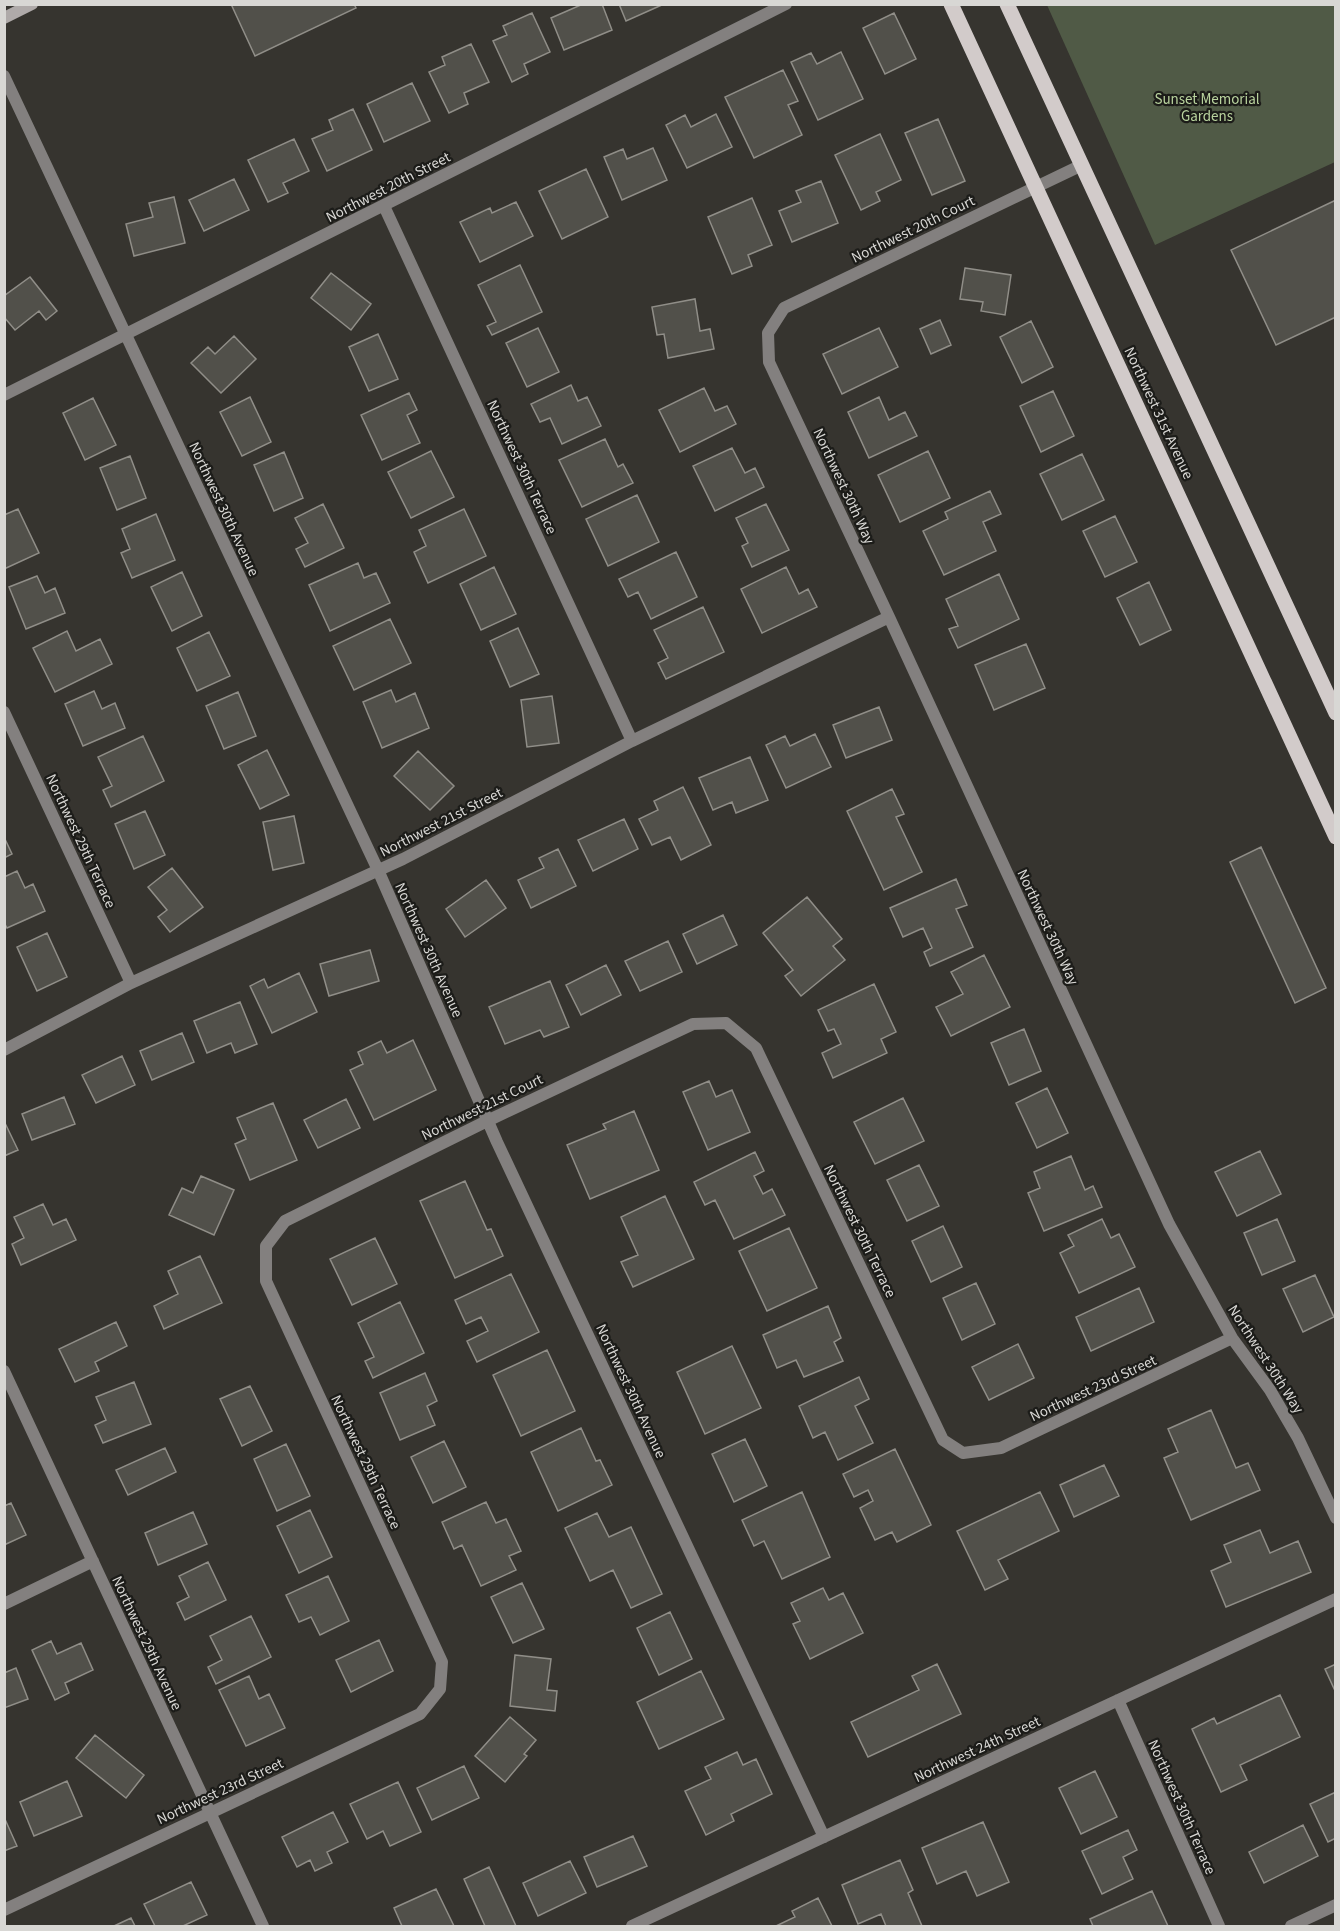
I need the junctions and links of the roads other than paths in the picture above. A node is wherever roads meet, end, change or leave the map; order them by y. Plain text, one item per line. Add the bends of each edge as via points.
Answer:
1 (32, 4) edge
2 (786, 4) edge
3 (951, 4) edge
4 (1006, 4) edge
5 (4, 18) edge
6 (4, 76) edge
7 (1082, 165) junction
8 (1035, 187) junction
9 (384, 206) junction
10 (768, 333) joint
11 (126, 334) junction
12 (4, 395) edge
13 (889, 618) junction
14 (4, 711) edge
15 (1335, 712) edge
16 (632, 741) junction
17 (1335, 837) edge
18 (378, 870) junction
19 (131, 983) junction
20 (726, 1023) joint
21 (4, 1050) edge
22 (487, 1121) junction
23 (266, 1246) joint
24 (1232, 1338) junction
25 (4, 1371) edge
26 (963, 1453) joint
27 (1335, 1518) edge
28 (93, 1561) junction
29 (1335, 1599) edge
30 (4, 1604) edge
31 (440, 1689) joint
32 (1118, 1701) junction
33 (210, 1813) junction
34 (824, 1837) junction
35 (1335, 1905) edge
36 (4, 1910) edge
37 (263, 1926) edge
38 (632, 1926) edge
39 (1219, 1926) edge
40 (1290, 1926) edge

1 - 5 street
2 - 9 street, Northwest 20th Street
3 - 8 main road, Northwest 31st Avenue
4 - 7 main road
6 - 11 street, Northwest 30th Avenue
7 - 8 street, Northwest 20th Court
7 - 15 main road
8 - 10 street, Northwest 20th Court via 784,308
8 - 17 main road, Northwest 31st Avenue
9 - 11 street, Northwest 20th Street
9 - 16 street, Northwest 30th Terrace
10 - 13 street, Northwest 30th Way via 769,362
11 - 12 street, Northwest 20th Street
11 - 18 street, Northwest 30th Avenue
13 - 16 street, Northwest 21st Street
13 - 24 street, Northwest 30th Way via 1169,1224
14 - 19 street, Northwest 29th Terrace
16 - 18 street, Northwest 21st Street
18 - 19 street, Northwest 21st Street
18 - 22 street, Northwest 30th Avenue
19 - 21 street, Northwest 21st Street
20 - 22 street, Northwest 21st Court via 693,1024
20 - 26 street, Northwest 30th Terrace via 756,1048 943,1440
22 - 23 street, Northwest 21st Court via 285,1221
22 - 34 street, Northwest 30th Avenue
23 - 31 street, Northwest 29th Terrace via 266,1281 442,1662
24 - 26 street, Northwest 23rd Street via 1001,1448
24 - 27 street, Northwest 30th Way via 1270,1390 1298,1438
25 - 28 street, Northwest 29th Avenue
28 - 30 street
28 - 33 street, Northwest 29th Avenue
29 - 32 street, Northwest 24th Street
31 - 33 street, Northwest 23rd Street via 420,1714
32 - 34 street, Northwest 24th Street
32 - 39 street, Northwest 30th Terrace
33 - 36 street, Northwest 23rd Street
33 - 37 street, Northwest 29th Avenue
34 - 38 street, Northwest 24th Street
35 - 40 street

